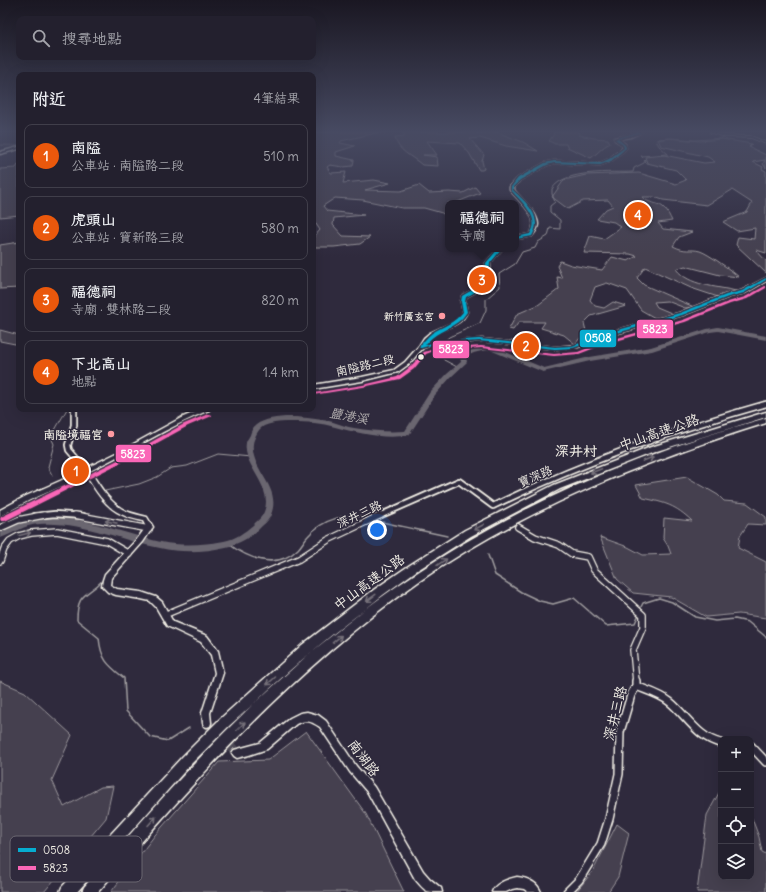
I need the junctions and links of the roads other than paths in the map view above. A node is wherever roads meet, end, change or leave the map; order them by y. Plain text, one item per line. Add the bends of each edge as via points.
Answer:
1 (529, 174) edge
2 (519, 237) edge
3 (497, 252) edge
4 (766, 279) edge
5 (421, 347) junction
6 (316, 387) edge
7 (766, 404) edge
8 (74, 412) edge
9 (200, 412) edge
10 (766, 414) edge
11 (766, 420) edge
12 (86, 470) junction
13 (493, 506) joint
14 (0, 514) edge
15 (518, 527) tunnel mouth
16 (0, 528) edge
17 (149, 529) junction
18 (129, 554) junction
19 (0, 560) edge
20 (164, 614) junction
21 (636, 686) junction
22 (207, 723) dead end
23 (718, 743) edge
24 (754, 749) edge
25 (237, 753) dead end
26 (766, 762) edge
27 (118, 836) edge
28 (139, 836) edge
29 (76, 882) edge
30 (98, 882) edge
31 (67, 892) edge
32 (89, 892) edge
33 (437, 892) edge
34 (497, 892) edge
35 (536, 892) edge
36 (567, 892) edge

1 - 2 street via 519,179 512,190 534,217 536,229 531,235
3 - 5 street, 南隘路二段 via 488,263 488,277 483,286 464,296 465,310 462,318 434,331
4 - 5 street via 743,292 681,314 621,330 573,347 555,348 486,340 435,343
5 - 6 street, 南隘路二段 via 396,371
7 - 13 street, 寶深路 via 656,437
8 - 12 street via 69,450
9 - 12 street
10 -> 27 highway, 中山高速公路 via 654,449 557,487 468,533 414,568 306,649 225,722
28 -> 11 highway, 中山高速公路 via 207,760 253,714 341,635 420,576 479,539 575,489 657,455
12 - 14 street
12 - 17 street via 113,506 122,512 145,519
13 - 20 street, 深井三路 via 459,481 328,540 299,559
15 - 21 street, 深井三路 via 572,554 588,557 594,570 639,612 643,626 632,650
17 -> 16 street via 73,514 35,515
17 - 18 street
19 -> 18 street via 10,541 19,536 57,531 107,541
18 - 20 street via 109,576 106,586 113,591 152,599 160,604
20 - 22 street via 170,624 204,639 215,654 219,674 206,713
21 - 23 street via 664,697 705,735
21 - 36 street, 深井三路 via 620,732 618,774 601,844 579,880
24 - 26 street
25 - 33 street, 南湖路 via 254,751 300,717 318,720 371,790 419,875
29 -> 31 highway, 中山高速公路
32 -> 30 highway, 中山高速公路
34 - 35 street via 507,885 520,882

